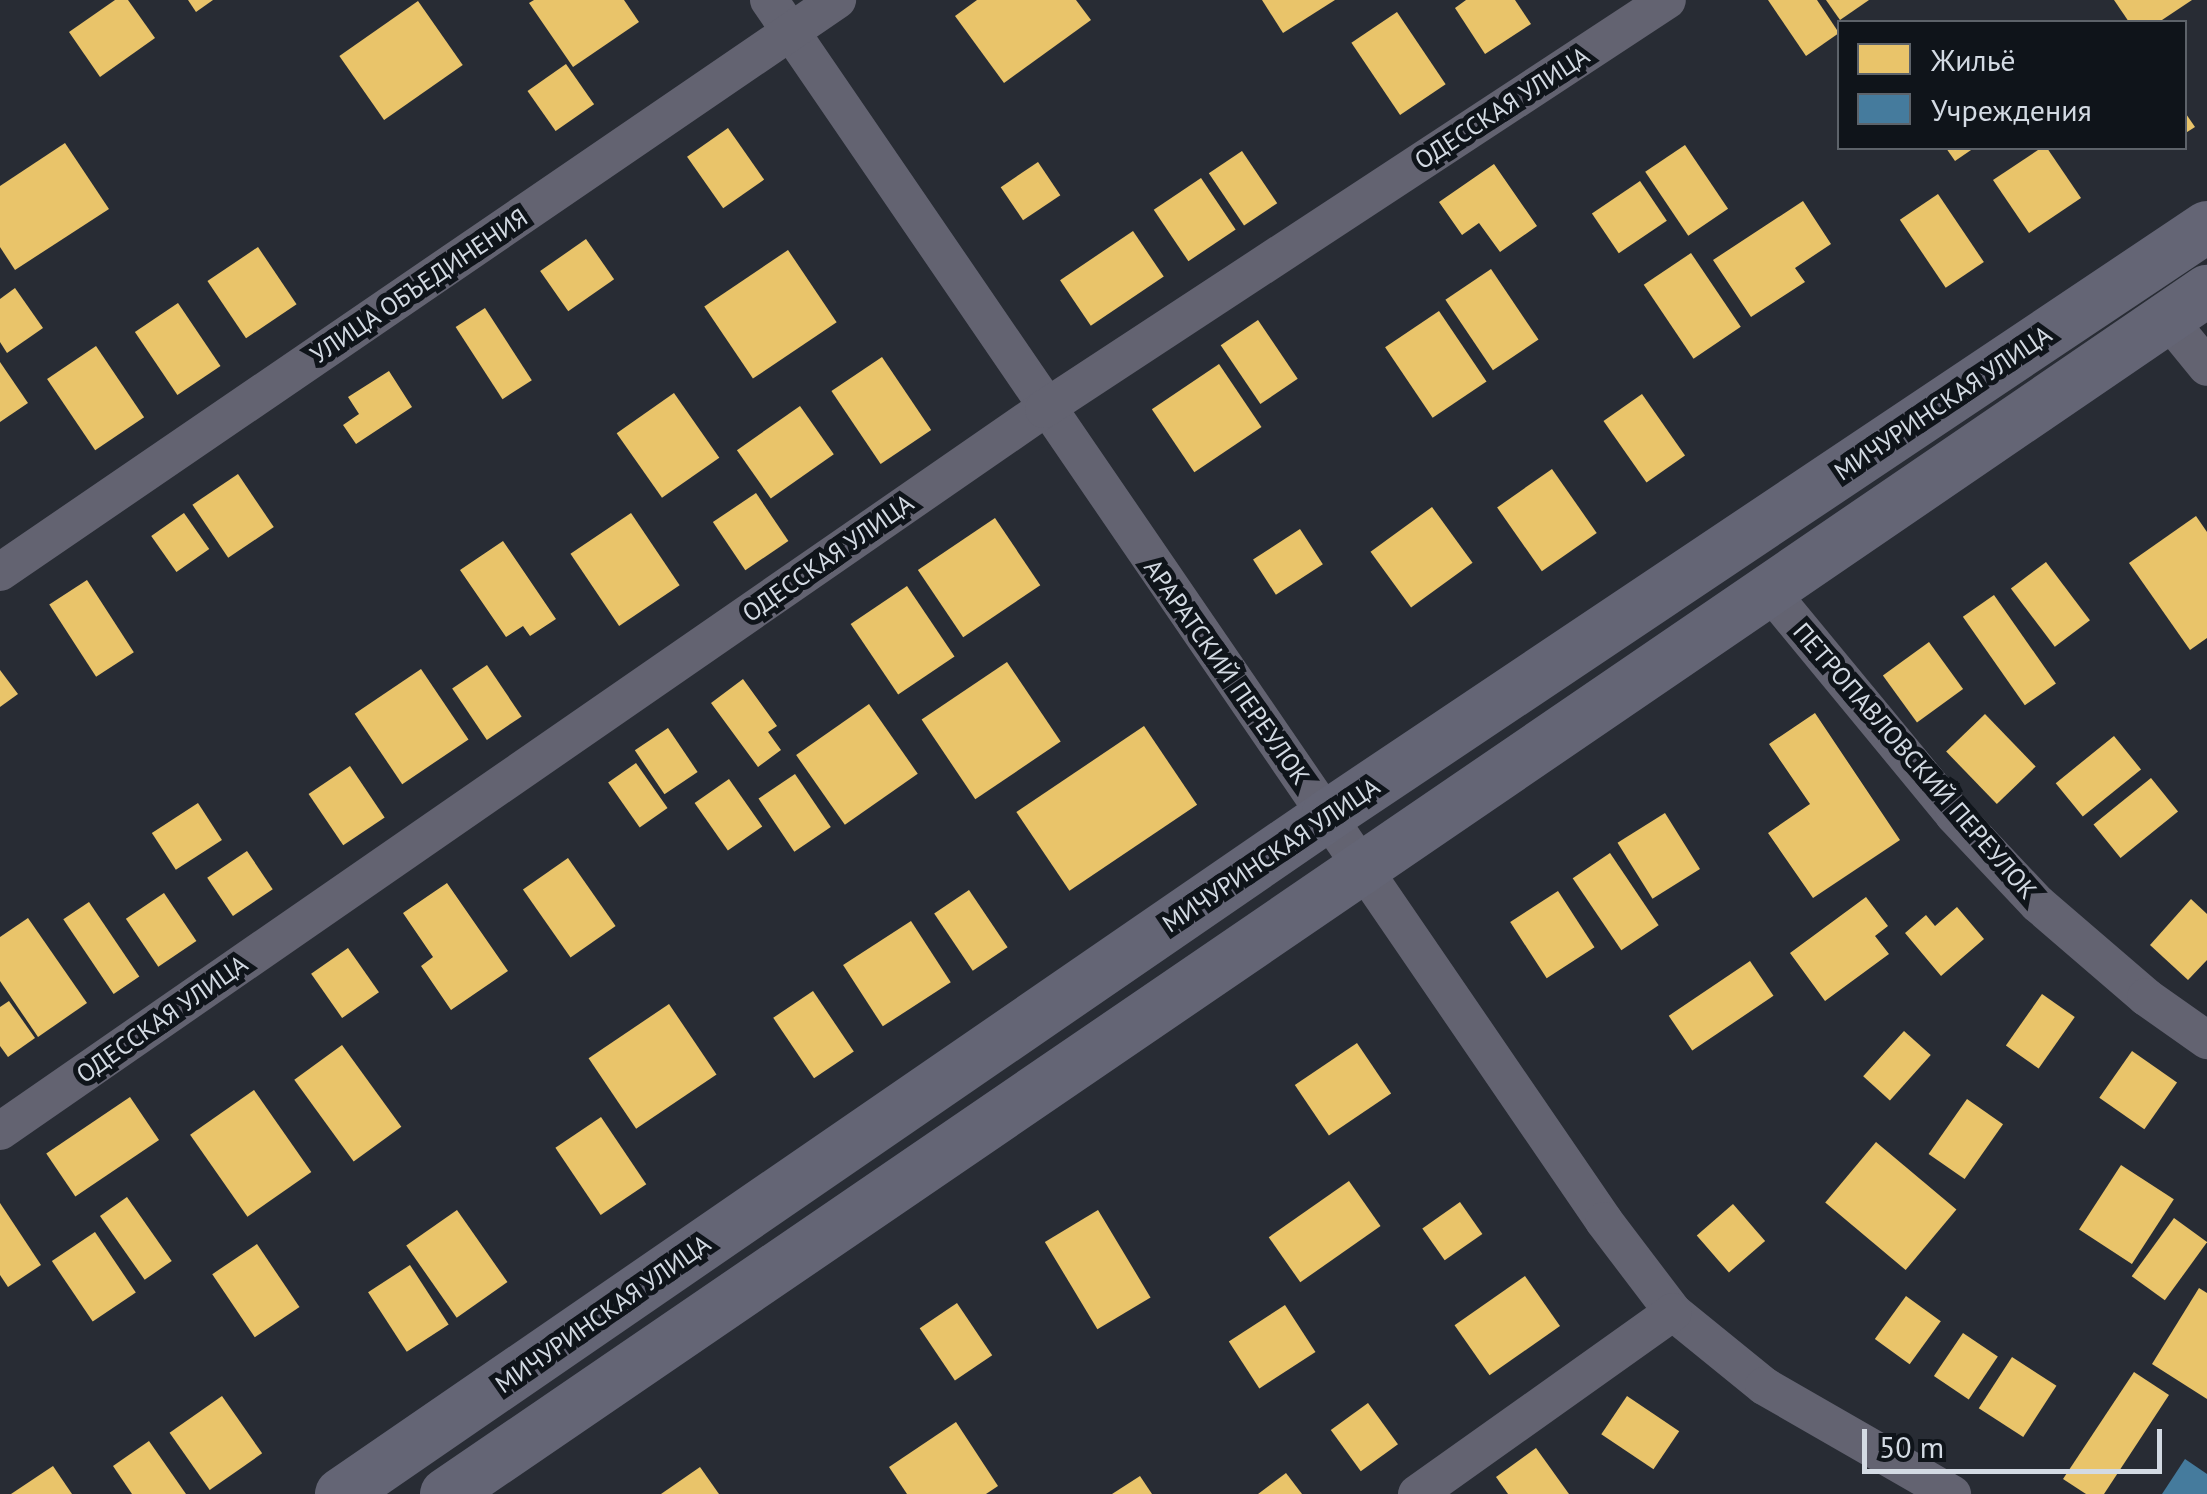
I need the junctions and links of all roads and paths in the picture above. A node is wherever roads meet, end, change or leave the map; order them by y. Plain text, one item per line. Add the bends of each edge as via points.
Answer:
1 (770, 0) edge
2 (837, 0) edge
3 (1667, 0) edge
4 (790, 32) junction
5 (2207, 226) edge
6 (2187, 305) edge
7 (2207, 367) edge
8 (1044, 409) junction
9 (0, 572) edge
10 (1768, 589) junction
11 (1327, 816) junction
12 (1361, 865) junction
13 (2207, 1040) edge
14 (0, 1130) edge
15 (1673, 1312) junction
16 (341, 1494) edge
17 (446, 1494) edge
18 (1417, 1494) edge
19 (1952, 1494) edge

1 - 4 street, АРАРАТСКИЙ ПЕРЕУЛОК
2 - 4 street, УЛИЦА ОБЪЕДИНЕНИЯ
3 - 8 street, ОДЕССКАЯ УЛИЦА
4 - 8 street, АРАРАТСКИЙ ПЕРЕУЛОК
4 - 9 street, УЛИЦА ОБЪЕДИНЕНИЯ
5 - 11 main road, МИЧУРИНСКАЯ УЛИЦА
6 - 7 street
6 - 10 main road
8 - 11 street, АРАРАТСКИЙ ПЕРЕУЛОК
8 - 14 street, ОДЕССКАЯ УЛИЦА
10 - 12 main road
10 - 13 street, ПЕТРОПАВЛОВСКИЙ ПЕРЕУЛОК via 1954,815 2038,904
11 - 12 street, АРАРАТСКИЙ ПЕРЕУЛОК
11 - 16 main road, МИЧУРИНСКАЯ УЛИЦА
12 - 15 street, АРАРАТСКИЙ ПЕРЕУЛОК via 1604,1222
12 - 17 main road
15 - 18 street
15 - 19 street, АРАРАТСКИЙ ПЕРЕУЛОК via 1764,1386

